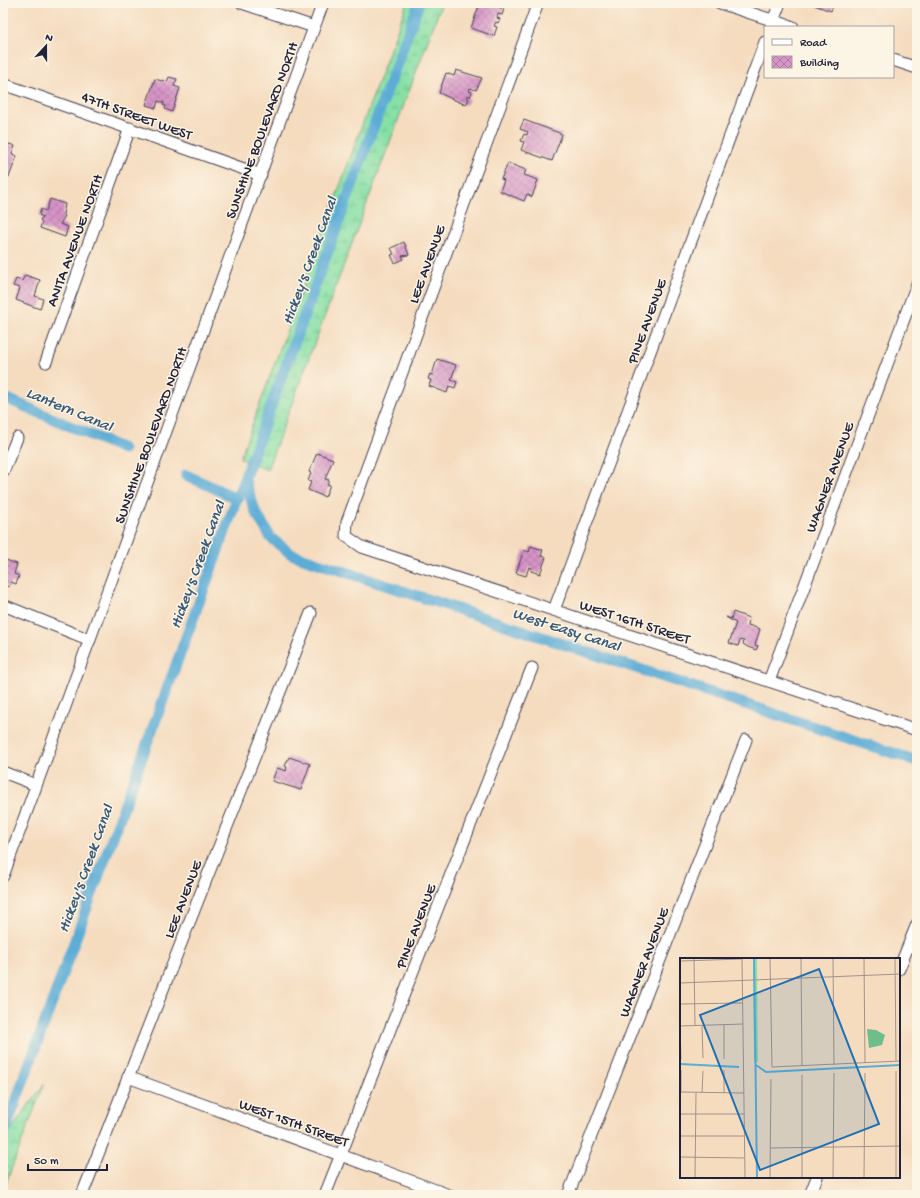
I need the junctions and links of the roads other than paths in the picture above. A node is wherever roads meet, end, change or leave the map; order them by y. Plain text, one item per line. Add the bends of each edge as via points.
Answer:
1 (242, 3) edge
2 (323, 3) edge
3 (538, 3) edge
4 (720, 3) edge
5 (780, 3) edge
6 (772, 24) edge
7 (786, 26) edge
8 (314, 28) junction
9 (764, 45) edge
10 (894, 60) edge
11 (917, 68) edge
12 (3, 84) edge
13 (130, 128) junction
14 (261, 175) junction
15 (917, 284) edge
16 (46, 362) dead end
17 (17, 438) dead end
18 (3, 472) edge
19 (346, 536) joint
20 (3, 605) edge
21 (554, 610) junction
22 (310, 613) dead end
23 (90, 640) junction
24 (532, 668) dead end
25 (769, 681) junction
26 (917, 730) edge
27 (746, 740) dead end
28 (3, 772) edge
29 (36, 785) junction
30 (3, 876) edge
31 (917, 924) edge
32 (900, 966) edge
33 (128, 1077) junction
34 (341, 1155) junction
35 (817, 1178) edge
36 (82, 1195) edge
37 (325, 1195) edge
38 (449, 1195) edge
39 (568, 1195) edge
40 (810, 1195) edge

1 - 8 street
2 - 8 street, SUNSHINE BOULEVARD NORTH
3 - 19 street, LEE AVENUE via 347,522
4 - 6 street
5 - 6 street
6 - 7 street
8 - 14 street, SUNSHINE BOULEVARD NORTH
9 - 21 street, PINE AVENUE
10 - 11 street
12 - 13 street, 47TH STREET WEST
13 - 14 street, 47TH STREET WEST
13 - 16 street, ANITA AVENUE NORTH
14 - 23 street, SUNSHINE BOULEVARD NORTH
15 - 25 street, WAGNER AVENUE
17 - 18 street
19 - 21 street, WEST 16TH STREET via 362,548
20 - 23 street
21 - 25 street, WEST 16TH STREET
22 - 33 street, LEE AVENUE
23 - 29 street, SUNSHINE BOULEVARD NORTH
24 - 34 street, PINE AVENUE
25 - 26 street, WEST 16TH STREET
27 - 39 street, WAGNER AVENUE
28 - 29 street
29 - 30 street, SUNSHINE BOULEVARD NORTH
31 - 32 street
33 - 34 street, WEST 15TH STREET
33 - 36 street, LEE AVENUE
34 - 37 street, PINE AVENUE
34 - 38 street, WEST 15TH STREET
35 - 40 street

